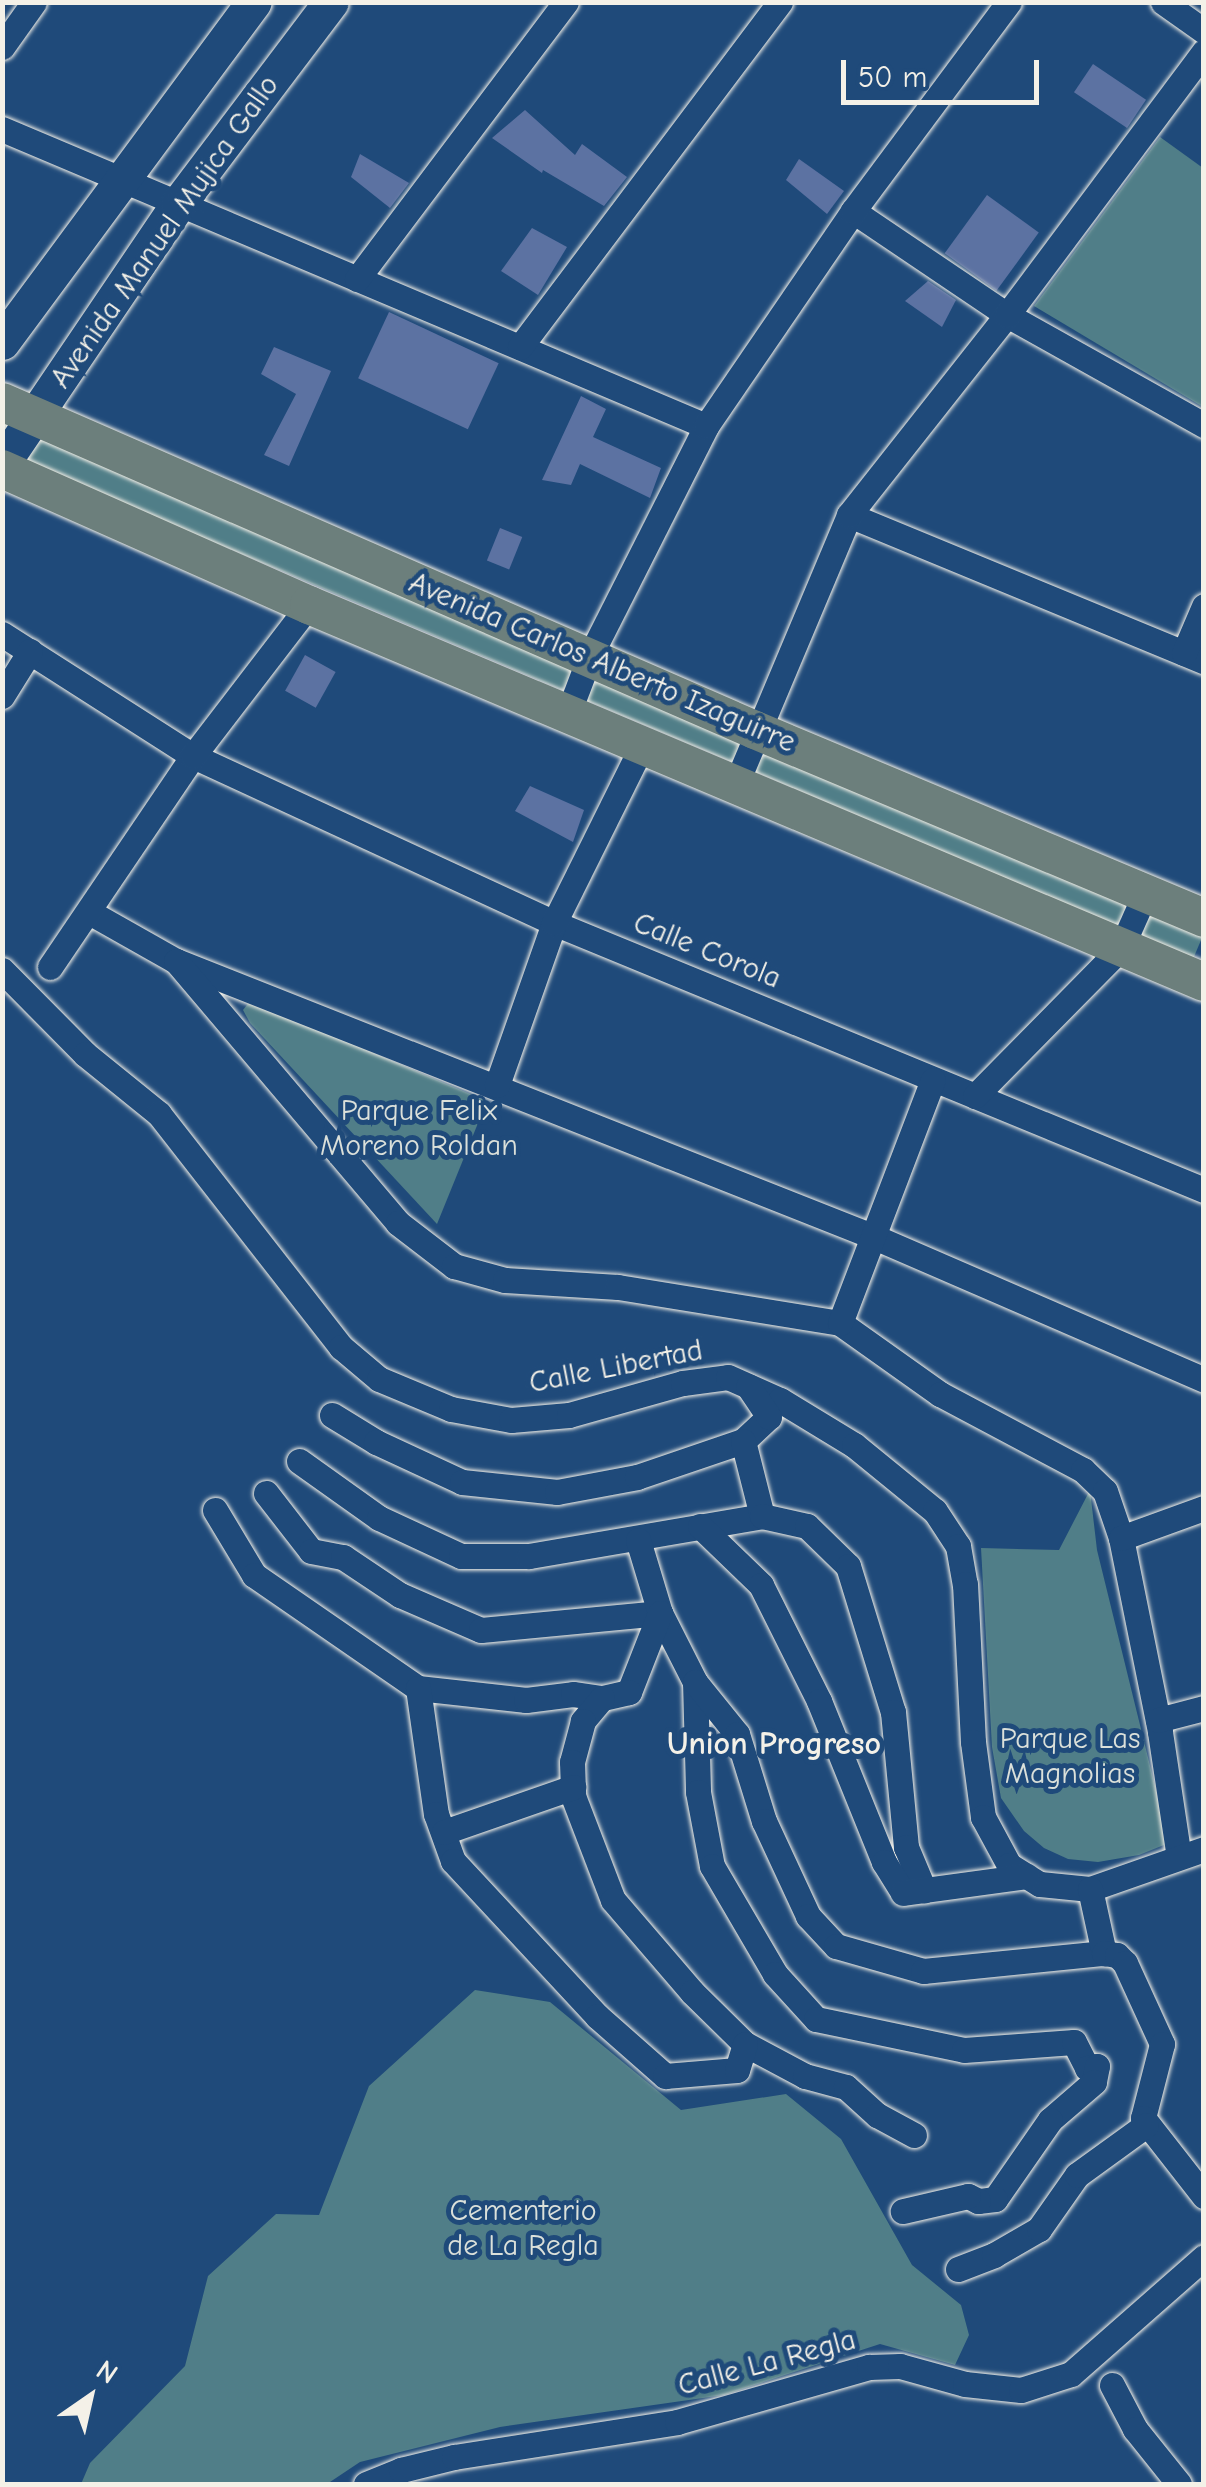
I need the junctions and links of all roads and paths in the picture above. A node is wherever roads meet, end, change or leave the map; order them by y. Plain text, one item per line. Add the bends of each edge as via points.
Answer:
1 (34, 2) edge
2 (254, 2) edge
3 (331, 2) edge
4 (566, 2) edge
5 (780, 2) edge
6 (1010, 2) edge
7 (1163, 2) edge
8 (1204, 32) edge
9 (2, 47) edge
10 (1204, 52) edge
11 (2, 129) edge
12 (122, 180) junction
13 (178, 204) junction
14 (853, 211) junction
15 (357, 279) junction
16 (1007, 315) junction
17 (2, 342) edge
18 (520, 348) junction
19 (18, 409) edge
20 (1204, 425) edge
21 (706, 426) junction
22 (2, 466) edge
23 (849, 516) junction
24 (309, 605) junction
25 (1204, 606) edge
26 (2, 634) edge
27 (30, 651) junction
28 (1194, 657) edge
29 (589, 658) junction
30 (2, 696) edge
31 (568, 714) junction
32 (755, 730) junction
33 (642, 746) junction
34 (193, 756) junction
35 (736, 784) junction
36 (1145, 894) junction
37 (91, 912) junction
38 (1204, 918) edge
39 (554, 923) junction
40 (1121, 948) junction
41 (176, 961) junction
42 (50, 967) dead end
43 (2, 970) edge
44 (1204, 982) edge
45 (934, 1080) junction
46 (497, 1085) junction
47 (975, 1096) junction
48 (1204, 1190) edge
49 (872, 1236) junction
50 (840, 1322) junction
51 (1204, 1380) edge
52 (748, 1386) junction
53 (332, 1414) dead end
54 (743, 1441) junction
55 (299, 1461) dead end
56 (266, 1493) dead end
57 (1204, 1508) edge
58 (215, 1510) dead end
59 (762, 1516) junction
60 (700, 1526) junction
61 (1120, 1538) junction
62 (638, 1540) junction
63 (660, 1613) junction
64 (695, 1682) junction
65 (418, 1688) junction
66 (602, 1698) junction
67 (1204, 1708) edge
68 (1158, 1720) junction
69 (573, 1787) junction
70 (444, 1832) junction
71 (1191, 1853) edge
72 (1027, 1876) junction
73 (1090, 1889) junction
74 (924, 1890) junction
75 (1104, 1952) junction
76 (745, 2044) junction
77 (1146, 2124) junction
78 (914, 2135) dead end
79 (1204, 2196) edge
80 (902, 2211) dead end
81 (1204, 2258) edge
82 (958, 2269) dead end
83 (1112, 2385) dead end
84 (366, 2484) edge
85 (1175, 2484) edge

1 - 9 street
2 - 12 street, Avenida Manuel Mujica Gallo
3 - 13 street, Avenida Manuel Mujica Gallo
4 - 15 street
5 - 18 street
6 - 14 street
7 - 8 street
10 - 16 street
11 - 12 street
12 - 13 street
12 - 17 street, Avenida Manuel Mujica Gallo
13 - 15 street
13 - 19 street, Avenida Manuel Mujica Gallo
14 - 16 street
14 - 21 street
15 - 18 street
16 - 20 street
16 - 23 street
18 - 21 street
19 - 22 street, Avenida Manuel Mujica Gallo
19 - 29 main road, Avenida Carlos Alberto Izaguirre
21 - 29 street
22 - 24 main road, Avenida Carlos Alberto Izaguirre
23 - 28 street
23 - 32 street
24 - 31 main road, Avenida Carlos Alberto Izaguirre
24 - 34 street
25 - 28 street
26 - 27 street, Calle Corola
27 - 30 street
27 - 34 street, Calle Corola
29 - 31 street
29 - 32 main road, Avenida Carlos Alberto Izaguirre
31 - 33 main road, Avenida Carlos Alberto Izaguirre
32 - 35 street
32 - 36 main road, Avenida Carlos Alberto Izaguirre
33 - 35 main road, Avenida Carlos Alberto Izaguirre
33 - 39 street
34 - 37 street
34 - 39 street, Calle Corola
35 - 40 main road, Avenida Carlos Alberto Izaguirre
36 - 38 main road, Avenida Carlos Alberto Izaguirre
36 - 40 street
37 - 41 street
37 - 42 street
39 - 45 street, Calle Corola
39 - 46 street
40 - 44 main road, Avenida Carlos Alberto Izaguirre
40 - 47 street
41 - 46 street
41 - 50 street via 398,1222 454,1266 506,1280 618,1287
43 - 52 street, Calle Libertad via 85,1054 172,1128 341,1348 379,1379 451,1409 511,1420 569,1415 682,1383 728,1378
45 - 47 street, Calle Corola
45 - 49 street
46 - 49 street
47 - 48 street, Calle Corola
49 - 50 street
49 - 51 street
50 - 61 street via 940,1394 1083,1470 1104,1491
52 - 54 street via 768,1416
52 - 72 street, Calle Libertad via 854,1445 934,1511 958,1546 983,1817 1009,1866
53 - 54 street via 462,1482 557,1492 637,1477
54 - 59 street
55 - 62 street via 379,1518 461,1556 528,1556
56 - 63 street via 311,1550 343,1557 400,1595 482,1630
57 - 61 street
58 - 65 street via 254,1575
59 - 60 street
59 - 74 street via 807,1526 848,1566 893,1712 906,1847
60 - 62 street
60 - 74 street via 762,1585 819,1701 884,1862 904,1893
61 - 68 street
62 - 63 street
63 - 64 street
63 - 66 street via 629,1692
64 - 75 street via 736,1734 764,1821 808,1916 836,1946 923,1971
64 - 80 street via 698,1792 712,1866 776,1974 816,2019 964,2050 1074,2042 1087,2068 1097,2066 1094,2082 1050,2120 996,2199 968,2196
65 - 66 street via 526,1700
65 - 70 street
66 - 69 street via 583,1722
67 - 68 street
68 - 71 street
69 - 70 street
69 - 76 street via 613,1900
70 - 76 street via 452,1861 596,2016 665,2076 738,2070
71 - 73 street
72 - 73 street via 1040,1884
72 - 74 street
73 - 75 street
75 - 77 street via 1125,1963 1162,2044 1143,2111
76 - 78 street via 804,2076 846,2087
77 - 79 street
77 - 82 street via 1077,2175 1039,2229
81 - 84 street, Calle La Regla via 1071,2374 1021,2390 965,2384 900,2366 869,2367 677,2422 454,2457
83 - 85 street via 1134,2429

